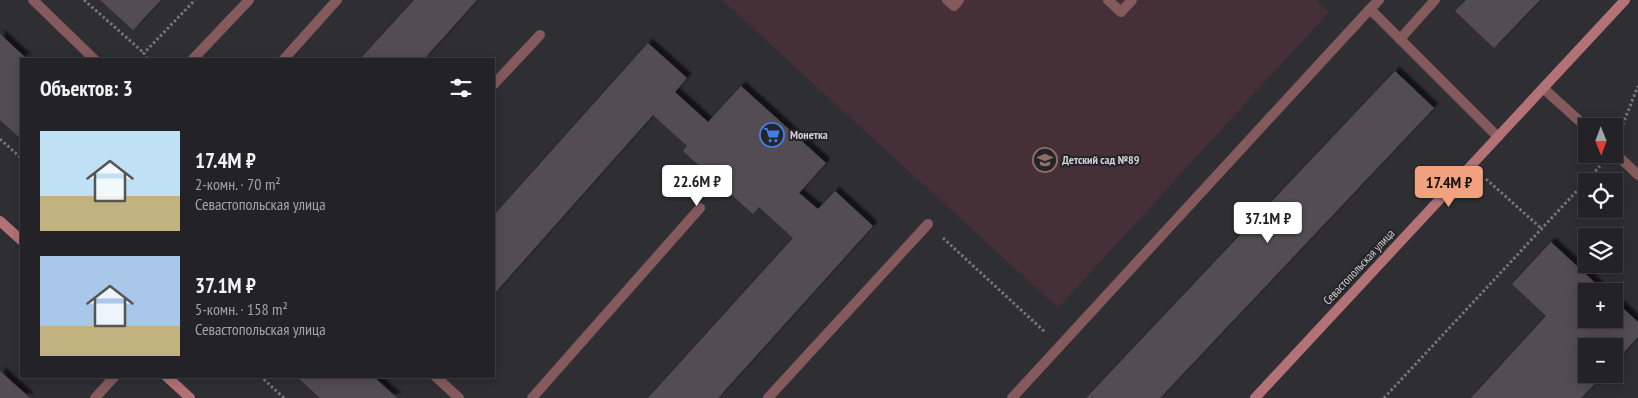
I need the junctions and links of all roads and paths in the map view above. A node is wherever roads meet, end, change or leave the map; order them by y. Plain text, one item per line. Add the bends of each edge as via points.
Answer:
1 (84, 0) edge
2 (195, 0) edge
3 (249, 0) edge
4 (337, 0) edge
5 (947, 0) edge
6 (960, 0) edge
7 (1108, 0) edge
8 (1132, 0) edge
9 (1379, 0) edge
10 (1435, 0) edge
11 (1625, 0) edge
12 (34, 1) edge
13 (1370, 9) junction
14 (540, 35) dead end
15 (1400, 39) junction
16 (144, 53) junction
17 (93, 58) edge
18 (146, 58) edge
19 (194, 58) edge
20 (285, 58) edge
21 (495, 83) edge
22 (1638, 86) edge
23 (1543, 88) junction
24 (1578, 120) edge
25 (1623, 125) edge
26 (1498, 137) junction
27 (0, 139) edge
28 (20, 157) edge
29 (1623, 161) edge
30 (1602, 163) edge
31 (1471, 166) junction
32 (1638, 175) edge
33 (700, 208) dead end
34 (0, 220) edge
35 (928, 224) joint
36 (1542, 229) junction
37 (20, 239) edge
38 (1060, 346) junction
39 (114, 378) edge
40 (168, 378) edge
41 (262, 378) edge
42 (437, 378) edge
43 (95, 398) edge
44 (190, 398) edge
45 (284, 398) edge
46 (459, 398) edge
47 (532, 398) edge
48 (768, 398) edge
49 (1012, 398) edge
50 (1255, 398) edge
51 (1384, 398) edge

1 - 16 path
2 - 16 path
3 - 19 street
4 - 20 street
5 - 6 street via 954,6
7 - 8 street via 1121,12
9 - 13 street
10 - 15 street
11 - 23 street, Севастопольская улица
12 - 17 street
13 - 15 street
13 - 38 street
14 - 21 street
15 - 26 street
16 - 18 path
22 - 25 path
23 - 24 street
23 - 26 street, Севастопольская улица
26 - 31 street, Севастопольская улица
27 - 28 path
29 - 32 street
30 - 36 path
31 - 36 path
31 - 50 street, Севастопольская улица
33 - 47 street
34 - 37 street
35 - 38 path
35 - 48 street
36 - 51 path
38 - 49 street
39 - 43 street
40 - 44 street
41 - 45 path
42 - 46 street

